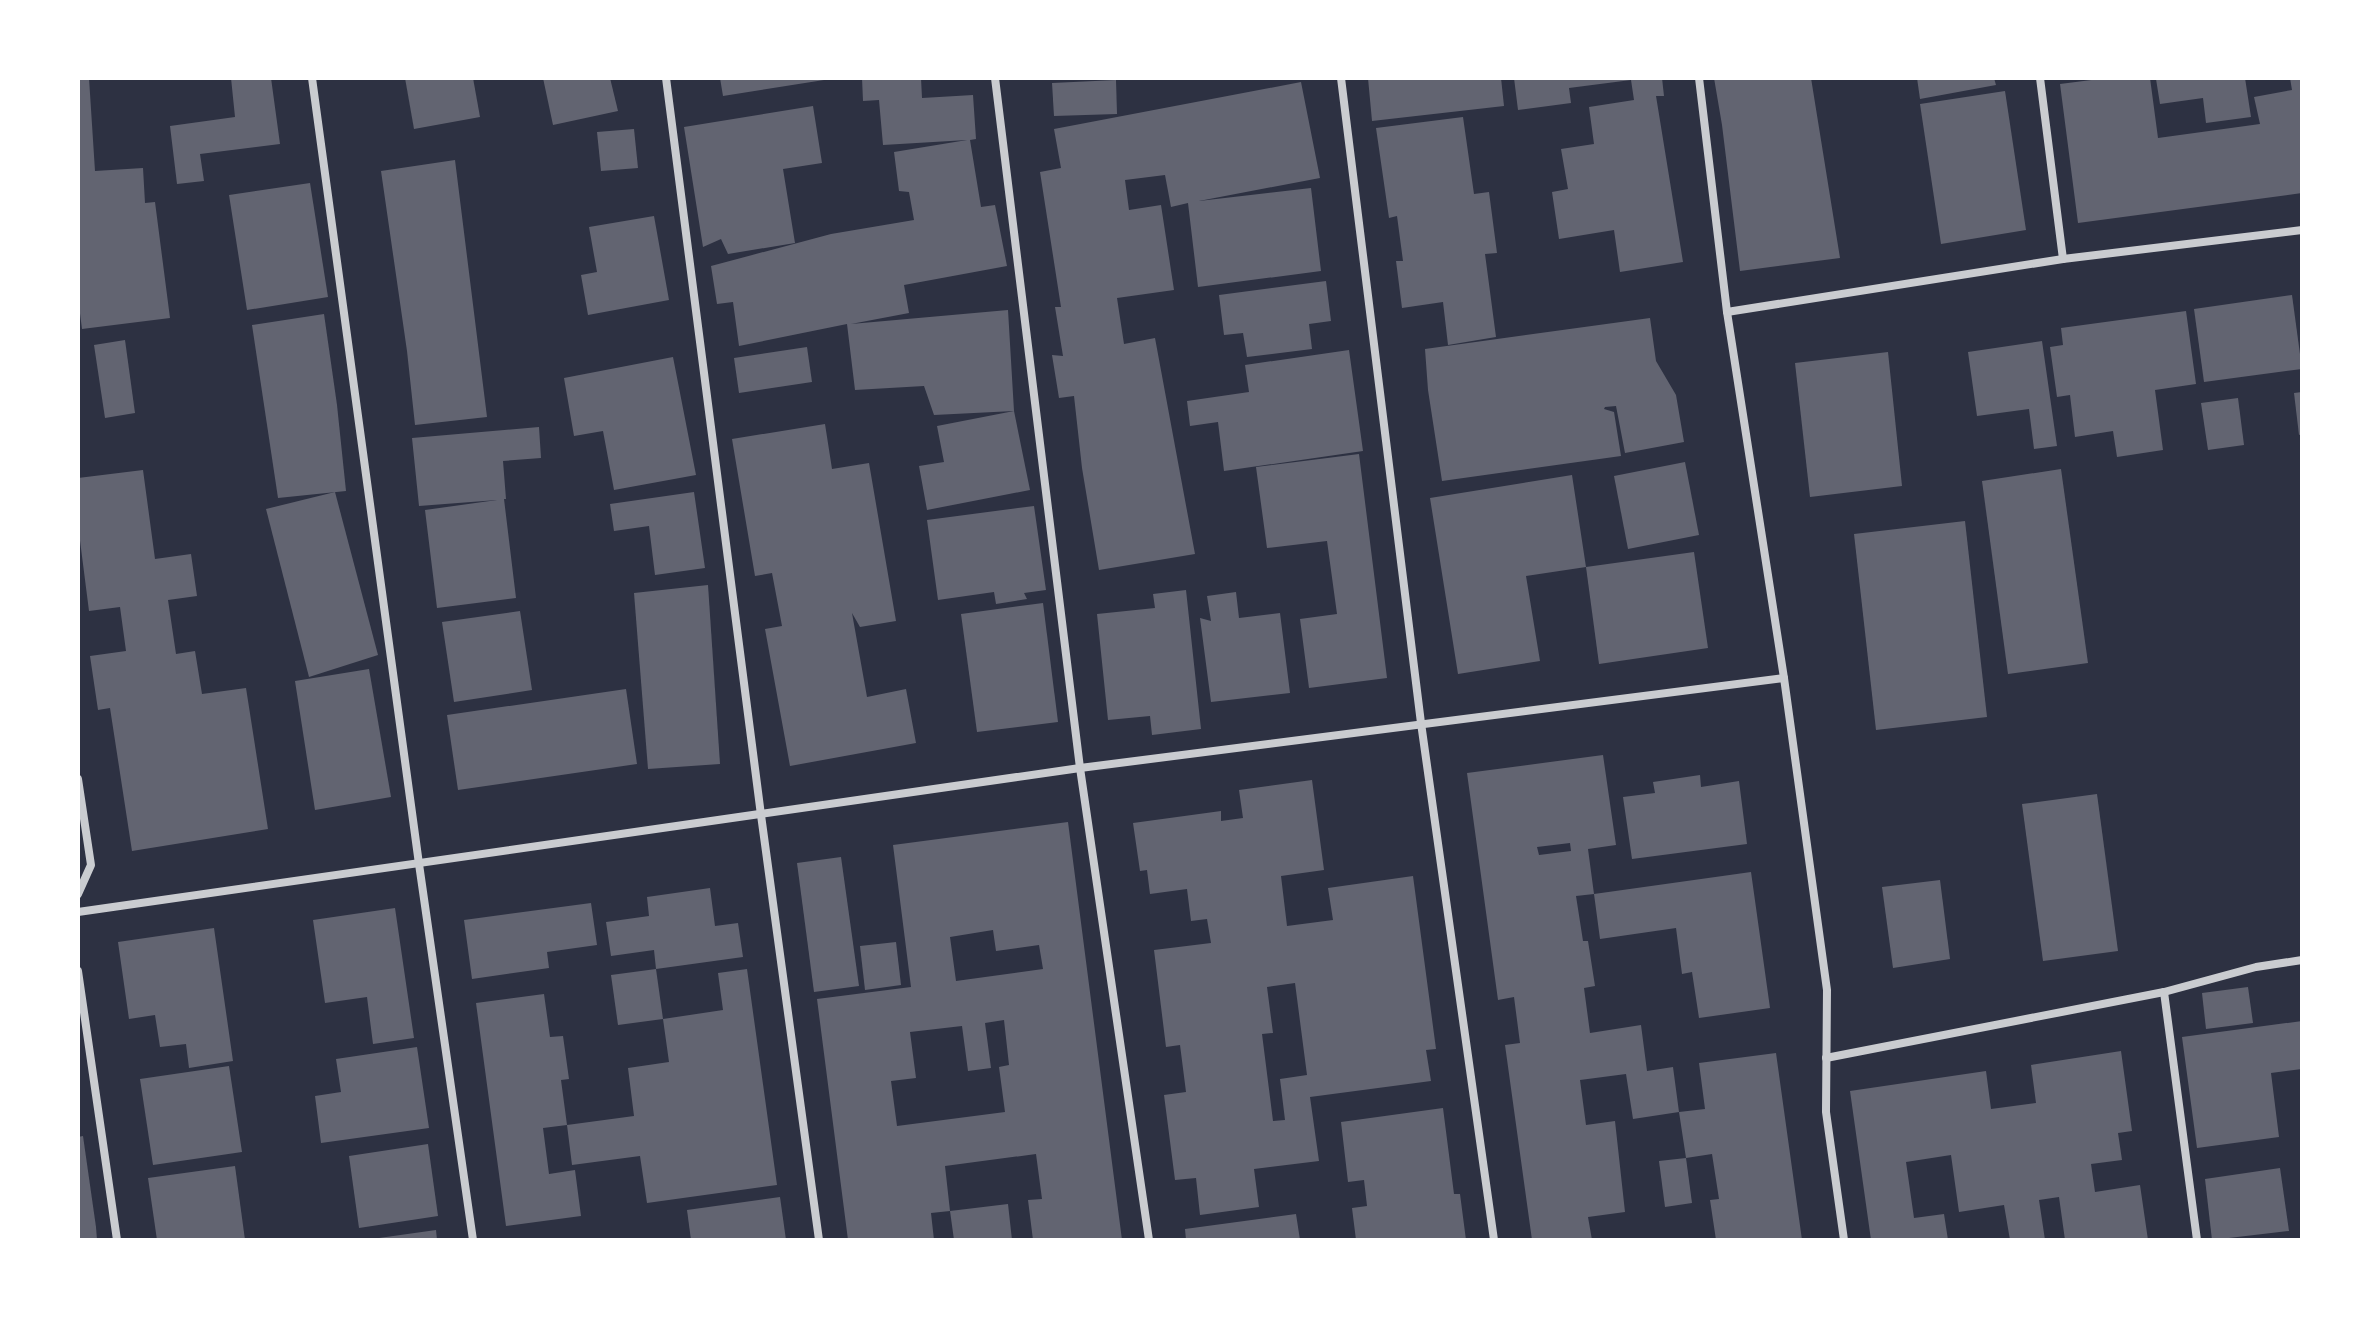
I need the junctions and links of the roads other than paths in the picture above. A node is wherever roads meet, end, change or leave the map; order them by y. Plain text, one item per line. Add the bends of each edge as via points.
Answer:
1 (312, 78) edge
2 (666, 78) edge
3 (995, 78) edge
4 (1341, 78) edge
5 (1699, 78) edge
6 (2040, 78) edge
7 (2302, 230) edge
8 (2063, 259) junction
9 (1727, 312) junction
10 (1784, 678) junction
11 (1421, 723) junction
12 (1080, 768) junction
13 (78, 779) edge
14 (761, 815) junction
15 (419, 864) junction
16 (78, 894) edge
17 (78, 912) edge
18 (2302, 960) edge
19 (78, 971) edge
20 (2164, 992) junction
21 (1826, 1058) junction
22 (117, 1240) edge
23 (473, 1240) edge
24 (819, 1240) edge
25 (1149, 1240) edge
26 (1494, 1240) edge
27 (1844, 1240) edge
28 (2197, 1240) edge

1 - 15 street
2 - 14 street
3 - 12 street
4 - 11 street
5 - 9 street
6 - 8 street
7 - 8 street
8 - 9 street
9 - 10 street
10 - 11 street
10 - 21 street via 1827,990
11 - 12 street
11 - 26 street
12 - 14 street
12 - 25 street
13 - 16 street via 91,865
14 - 15 street
14 - 24 street
15 - 17 street
15 - 23 street
18 - 20 street
19 - 22 street
20 - 21 street
20 - 28 street
21 - 27 street via 1826,1112

